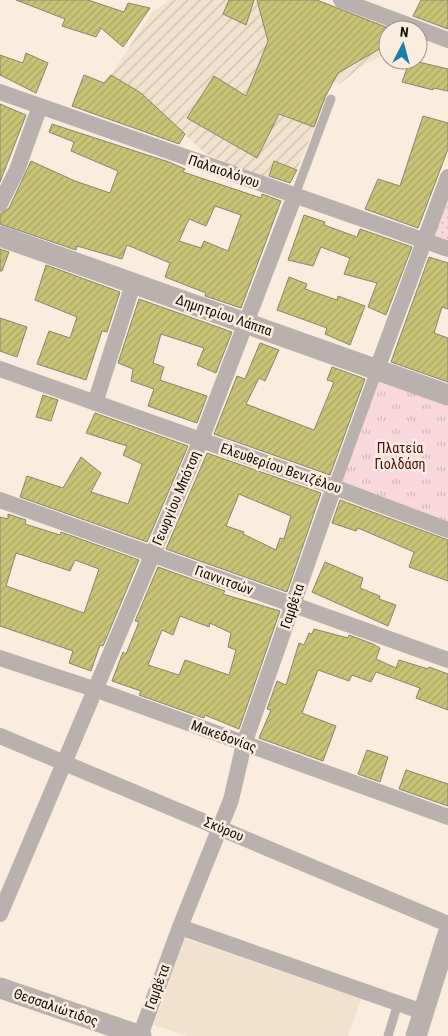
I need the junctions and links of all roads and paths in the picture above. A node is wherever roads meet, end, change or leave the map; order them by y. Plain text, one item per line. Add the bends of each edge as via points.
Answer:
1 (341, 0) edge
2 (374, 6) edge
3 (448, 40) edge
4 (0, 92) edge
5 (331, 99) dead end
6 (40, 106) junction
7 (448, 177) edge
8 (295, 195) junction
9 (0, 204) edge
10 (0, 236) edge
11 (424, 241) junction
12 (448, 249) edge
13 (133, 284) junction
14 (246, 323) junction
15 (0, 369) edge
16 (377, 370) junction
17 (448, 394) edge
18 (95, 403) junction
19 (201, 440) junction
20 (334, 487) junction
21 (0, 500) edge
22 (448, 530) edge
23 (153, 554) junction
24 (292, 605) junction
25 (0, 658) edge
26 (448, 660) edge
27 (97, 690) junction
28 (0, 736) edge
29 (244, 744) junction
30 (65, 762) junction
31 (448, 817) edge
32 (220, 827) junction
33 (4, 891) edge
34 (0, 914) edge
35 (448, 924) edge
36 (180, 927) junction
37 (448, 934) edge
38 (0, 988) edge
39 (398, 1003) junction
40 (424, 1012) junction
41 (140, 1036) edge
42 (388, 1036) edge
43 (416, 1036) edge

1 - 2 street
2 - 3 street
4 - 6 street, Παλαιολόγου
5 - 8 lane, Γεωργίου Μπότση
6 - 8 street, Παλαιολόγου
6 - 9 street via 17,170
7 - 11 street, Γαμβέτα
8 - 11 street, Παλαιολόγου
8 - 14 street, Γεωργίου Μπότση
10 - 13 street, Δημητρίου Λάππα
11 - 12 street, Παλαιολόγου
11 - 16 street, Γαμβέτα
13 - 14 street, Δημητρίου Λάππα
13 - 18 street
14 - 16 street, Δημητρίου Λάππα
14 - 19 street, Γεωργίου Μπότση
15 - 18 street, Ελευθερίου Βενιζέλου
16 - 17 street, Δημητρίου Λάππα
16 - 20 street, Γαμβέτα
18 - 19 street, Ελευθερίου Βενιζέλου
19 - 20 street, Ελευθερίου Βενιζέλου
19 - 23 street, Γεωργίου Μπότση
20 - 22 street, Ελευθερίου Βενιζέλου
20 - 24 street, Γαμβέτα
21 - 23 street, Γιαννιτσών
23 - 24 street, Γιαννιτσών
23 - 27 street, Γεωργίου Μπότση
24 - 26 street, Γιαννιτσών
24 - 29 street, Γαμβέτα
25 - 27 street, Μακεδονίας
27 - 29 street, Μακεδονίας
27 - 30 street, Γεωργίου Μπότση
28 - 30 street, Σκύρου
29 - 31 street, Μακεδονίας
29 - 32 street, Γαμβέτα via 231,800
30 - 32 street, Σκύρου
30 - 33 street, Γεωργίου Μπότση
32 - 35 street, Σκύρου
32 - 36 street, Γαμβέτα
33 - 34 street, Γεωργίου Μπότση
36 - 39 street
36 - 41 street, Γαμβέτα
37 - 40 street
38 - 41 street, Θεσσαλιώτιδος
39 - 40 street
39 - 42 lane
40 - 43 street

